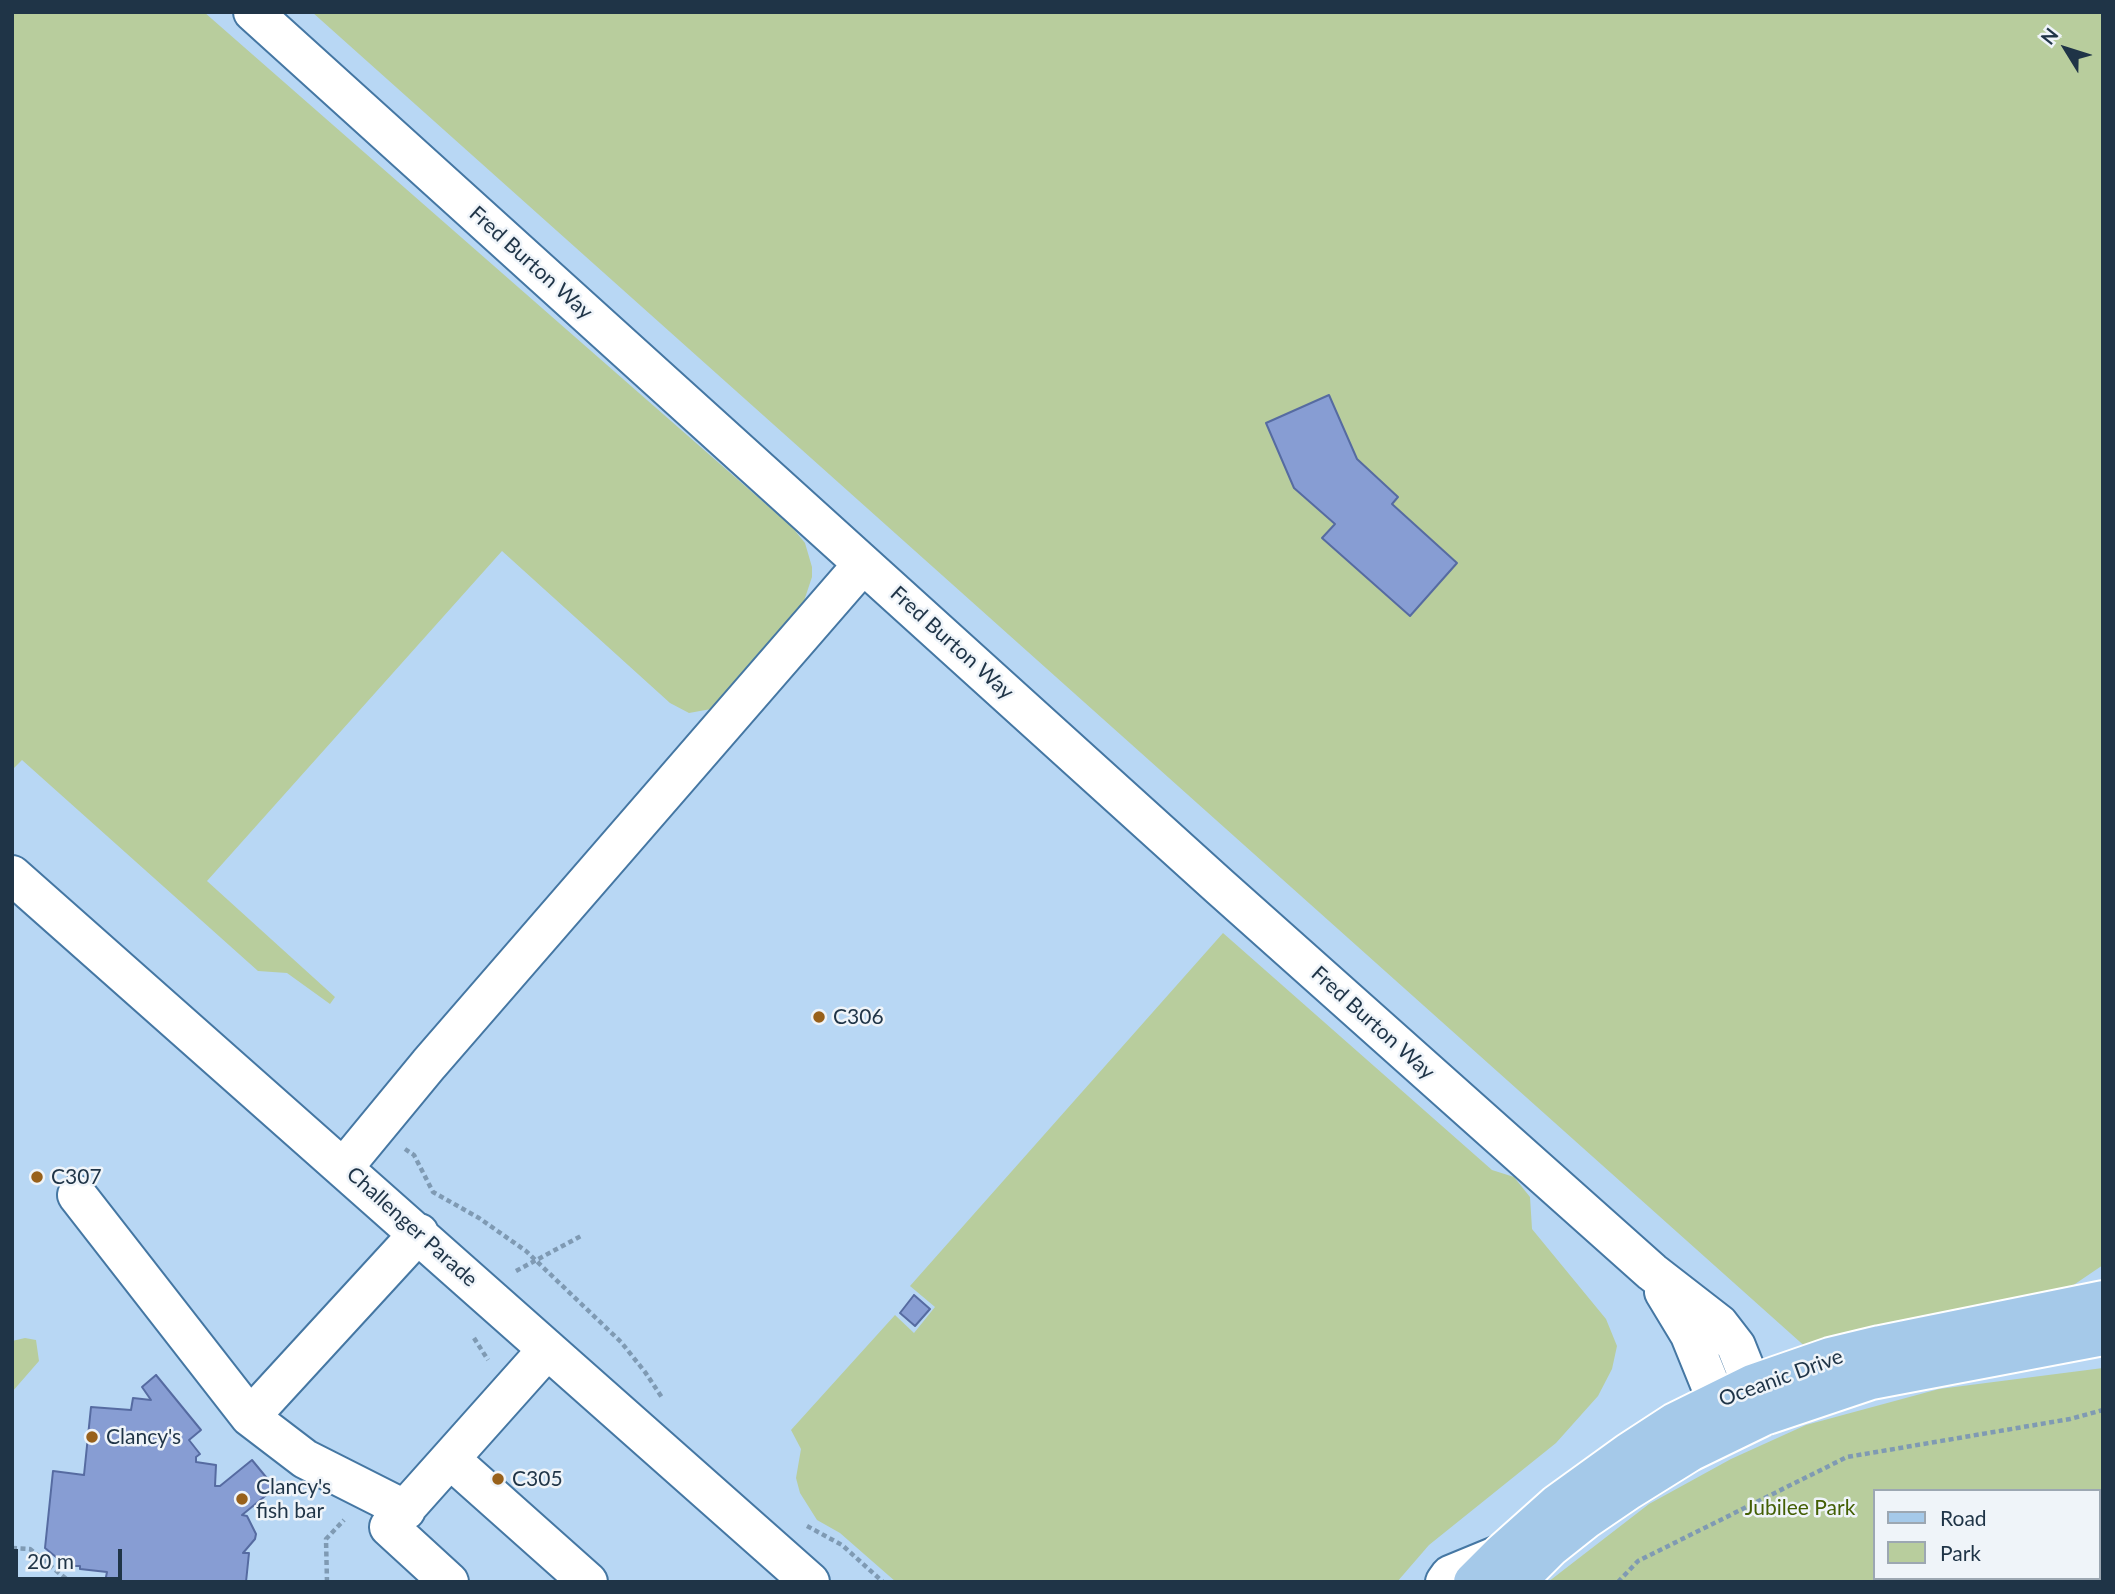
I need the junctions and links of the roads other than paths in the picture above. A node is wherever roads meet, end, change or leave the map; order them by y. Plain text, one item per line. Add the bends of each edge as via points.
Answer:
1 (253, 12) edge
2 (863, 564) junction
3 (12, 874) edge
4 (344, 1167) junction
5 (77, 1195) dead end
6 (419, 1233) junction
7 (1652, 1272) junction
8 (2103, 1300) edge
9 (2103, 1336) edge
10 (547, 1350) junction
11 (1758, 1400) junction
12 (1723, 1416) junction
13 (250, 1417) junction
14 (450, 1459) junction
15 (406, 1510) junction
16 (1508, 1568) edge
17 (449, 1582) edge
18 (588, 1582) edge
19 (810, 1582) edge
20 (1445, 1582) edge
21 (1473, 1582) edge

1 - 2 street, Fred Burton Way
2 - 4 street
2 - 7 street, Fred Burton Way
3 - 4 street, Challenger Parade
4 - 6 street, Challenger Parade
5 - 13 street
6 - 10 street, Challenger Parade
6 - 13 street
7 - 11 street, Fred Burton Way via 1718,1324 1736,1346
7 - 12 street, Fred Burton Way via 1690,1335
8 - 11 main road, Oceanic Drive via 1830,1357
9 - 11 main road, Oceanic Drive
10 - 14 street
10 - 19 street, Challenger Parade
11 - 12 main road, Oceanic Drive
12 - 16 main road, Oceanic Drive via 1629,1452 1557,1504
13 - 15 street via 305,1459
14 - 15 street
14 - 18 street
15 - 17 street via 389,1527
16 - 20 street via 1450,1575
16 - 21 main road, Oceanic Drive

